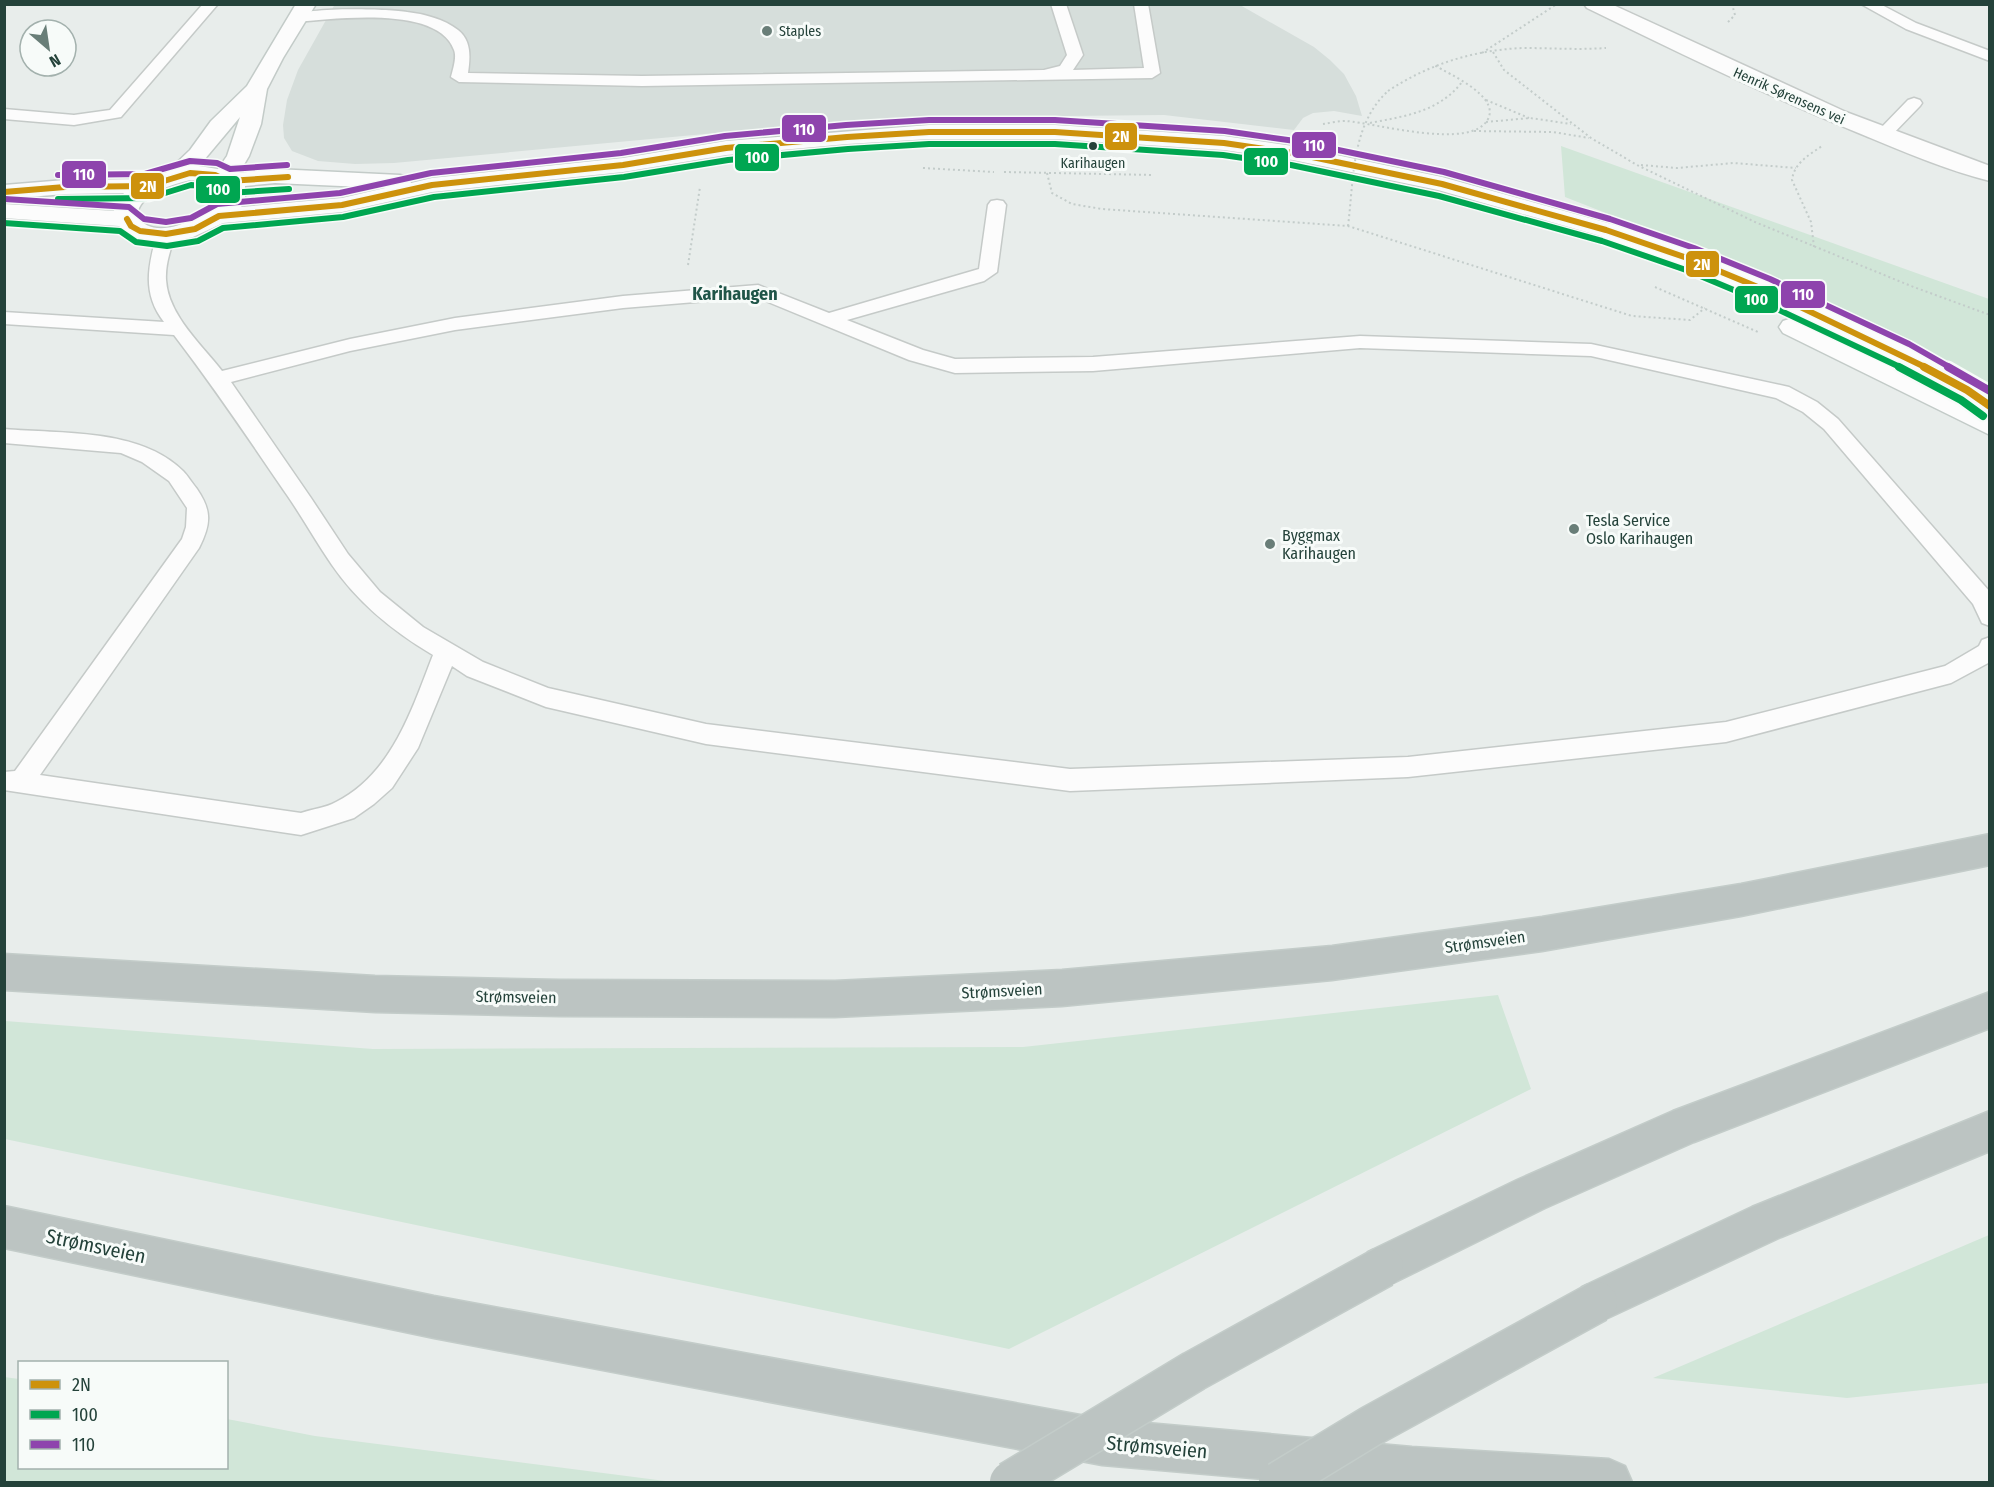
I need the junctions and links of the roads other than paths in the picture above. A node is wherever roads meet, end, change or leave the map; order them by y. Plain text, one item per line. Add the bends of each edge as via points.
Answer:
1 (211, 4) edge
2 (1058, 4) edge
3 (1141, 4) edge
4 (1868, 4) edge
5 (1598, 5) edge
6 (393, 6) edge
7 (301, 11) edge
8 (1989, 57) edge
9 (1044, 75) junction
10 (256, 89) junction
11 (1914, 103) dead end
12 (4, 114) edge
13 (1882, 136) junction
14 (623, 165) junction
15 (1989, 174) edge
16 (176, 176) junction
17 (226, 180) junction
18 (432, 184) junction
19 (148, 186) junction
20 (4, 192) edge
21 (997, 205) dead end
22 (4, 211) edge
23 (219, 216) junction
24 (127, 219) junction
25 (166, 234) junction
26 (4, 318) edge
27 (828, 319) junction
28 (178, 329) junction
29 (218, 379) junction
30 (1989, 406) edge
31 (1989, 425) edge
32 (4, 436) edge
33 (1989, 617) edge
34 (1989, 646) edge
35 (446, 651) junction
36 (13, 781) edge
37 (1989, 849) edge
38 (4, 972) edge
39 (1989, 1010) edge
40 (1989, 1131) edge
41 (4, 1227) edge
42 (1010, 1482) edge
43 (1279, 1482) edge
44 (1609, 1482) edge

1 - 12 lane via 115,114 74,120
2 - 9 lane via 1075,55 1066,69
3 - 9 lane via 1152,73
4 - 8 lane
5 - 13 main road, Henrik Sørensens vei via 1785,95
6 - 7 lane
6 - 9 lane via 427,10 447,19 460,32 466,57 459,77 642,81
7 - 10 main road
10 - 16 main road
10 - 17 main road via 250,124
11 - 13 lane
13 - 15 main road, Henrik Sørensens vei
14 - 18 main road
14 - 30 main road via 726,148 929,132 1120,135 1293,153 1452,186 1606,230 1689,259 1845,327 1967,390
14 - 31 main road via 729,164 935,149 1046,147 1177,154 1288,169 1437,200 1590,245 1747,306
16 - 17 main road via 203,173
16 - 19 main road
17 - 18 main road via 275,176
17 - 23 main road via 234,193
18 - 23 main road via 342,205
19 - 20 main road
19 - 24 main road via 130,202
21 - 27 lane via 988,272
22 - 24 main road
23 - 25 main road via 195,229
24 - 25 main road via 140,231
25 - 28 lane via 158,263 159,296
26 - 28 lane
27 - 29 lane via 758,291 624,302 455,324 350,345
27 - 33 lane via 916,355 955,366 1093,364 1360,342 1591,350 1782,392 1831,424 1982,599
28 - 29 lane
29 - 35 lane via 340,560 372,598 415,633
32 - 36 lane via 124,447 164,466 198,507 191,542
34 - 35 lane via 1987,652 1951,674 1726,732 1408,766 1070,780 706,734 546,697 475,669
35 - 36 lane via 408,747 380,784 345,810 302,824
37 - 38 highway, Strømsveien via 1741,900 1542,934 1332,963 1062,988 835,999 560,998 375,994
39 - 42 highway, bridge via 1687,1125 1531,1194 1277,1322 1156,1391
40 - 43 highway, bridge via 1767,1222 1598,1302 1371,1426
41 - 44 highway, Strømsveien via 434,1317 1102,1442 1412,1470

